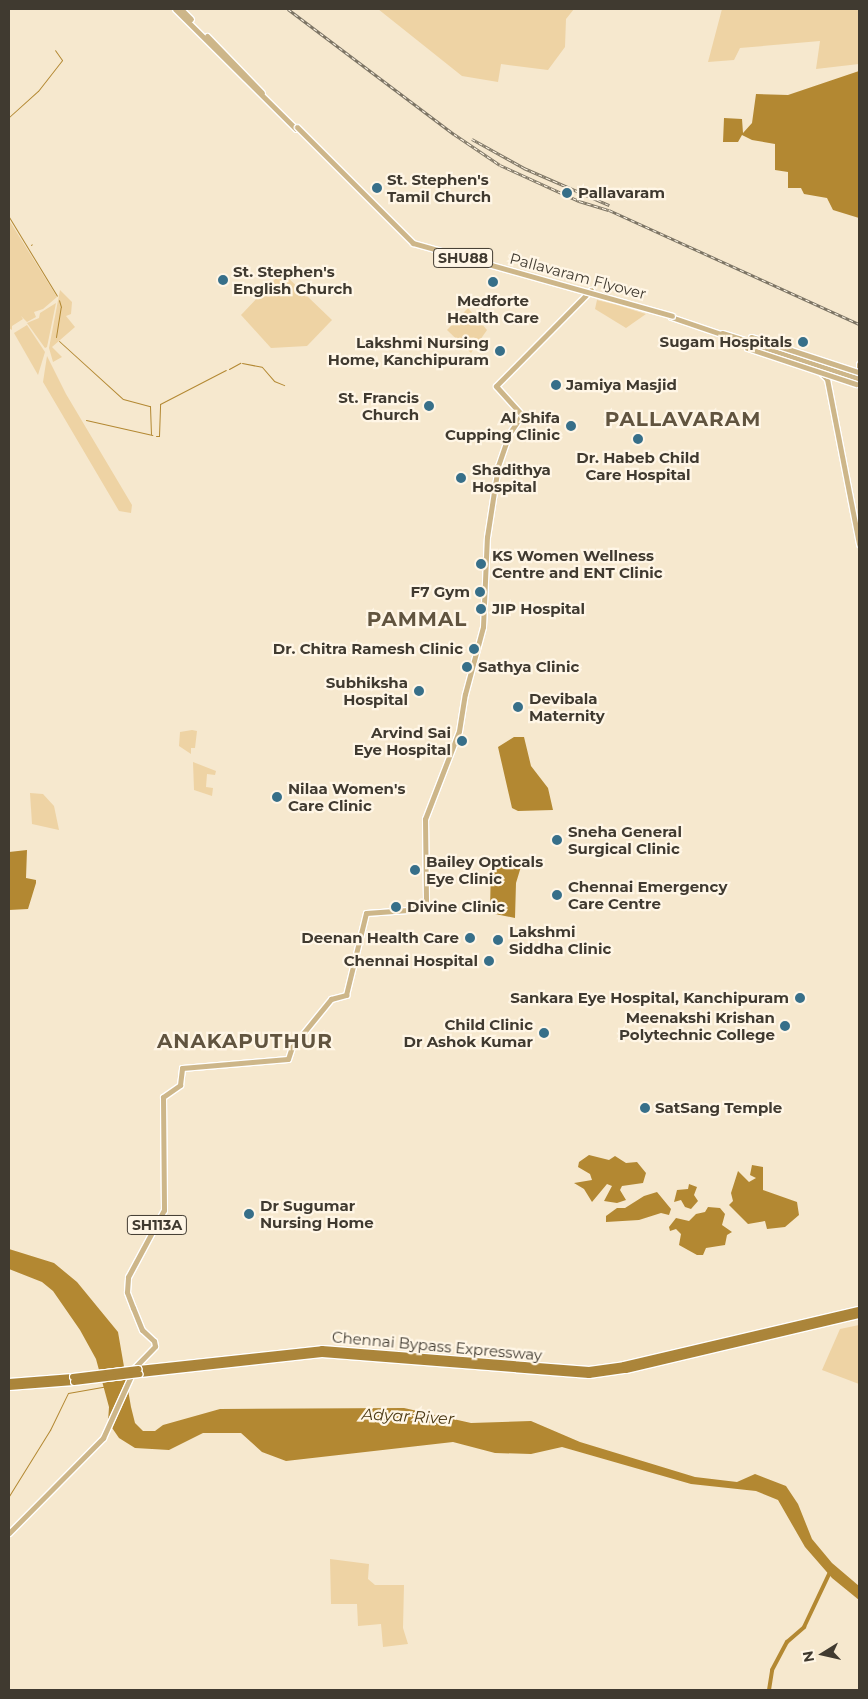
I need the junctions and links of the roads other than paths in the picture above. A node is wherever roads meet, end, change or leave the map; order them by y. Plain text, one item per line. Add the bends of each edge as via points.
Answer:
1 (171, 9) edge
2 (175, 9) edge
3 (181, 9) edge
4 (198, 30) junction
5 (295, 127) junction
6 (591, 290) dead end
7 (675, 317) junction
8 (740, 339) junction
9 (859, 364) edge
10 (829, 366) junction
11 (816, 367) junction
12 (859, 373) edge
13 (858, 383) edge
14 (834, 418) junction
15 (859, 544) edge
16 (422, 906) junction
17 (431, 906) dead end
18 (859, 1310) edge
19 (859, 1316) edge
20 (843, 1317) junction
21 (74, 1379) junction
22 (9, 1382) edge
23 (9, 1387) edge
24 (9, 1533) edge

1 - 4 main road via 193,30
2 - 4 main road, SHU88
3 - 5 main road, Pallavaram Flyover / SHU88
4 - 5 main road, SHU88
5 - 7 main road, Pallavaram Flyover / SHU88, bridge via 395,231 417,246
6 - 16 main road via 496,386 522,415 509,434 502,453 489,521 481,635 457,739 424,827 427,896
7 - 8 main road, SHU88
7 - 8 main road, SHU88
8 - 10 main road, SHU88 via 797,353
8 - 11 main road, SHU88
8 - 12 main road, bridge via 751,337
8 - 13 main road, bridge via 747,348
9 - 12 main road
10 - 11 main road, SHU88
10 - 12 main road, SHU88
10 - 13 main road, SHU88
10 - 14 main road
11 - 14 main road via 827,378
12 - 13 main road, bridge via 853,377
14 - 15 main road
16 - 17 main road
16 - 24 main road, SH113A via 366,913 346,995 331,999 292,1047 288,1059 182,1068 180,1085 163,1096 164,1210 128,1277 127,1292 142,1330 154,1340 155,1346 135,1368 104,1436
18 - 20 highway, Chennai Bypass Expressway
19 - 20 highway, Chennai Bypass Expressway
20 - 21 highway, Chennai Bypass Expressway, bridge via 612,1370 322,1349
21 - 22 highway, Chennai Bypass Expressway
21 - 23 highway, Chennai Bypass Expressway

